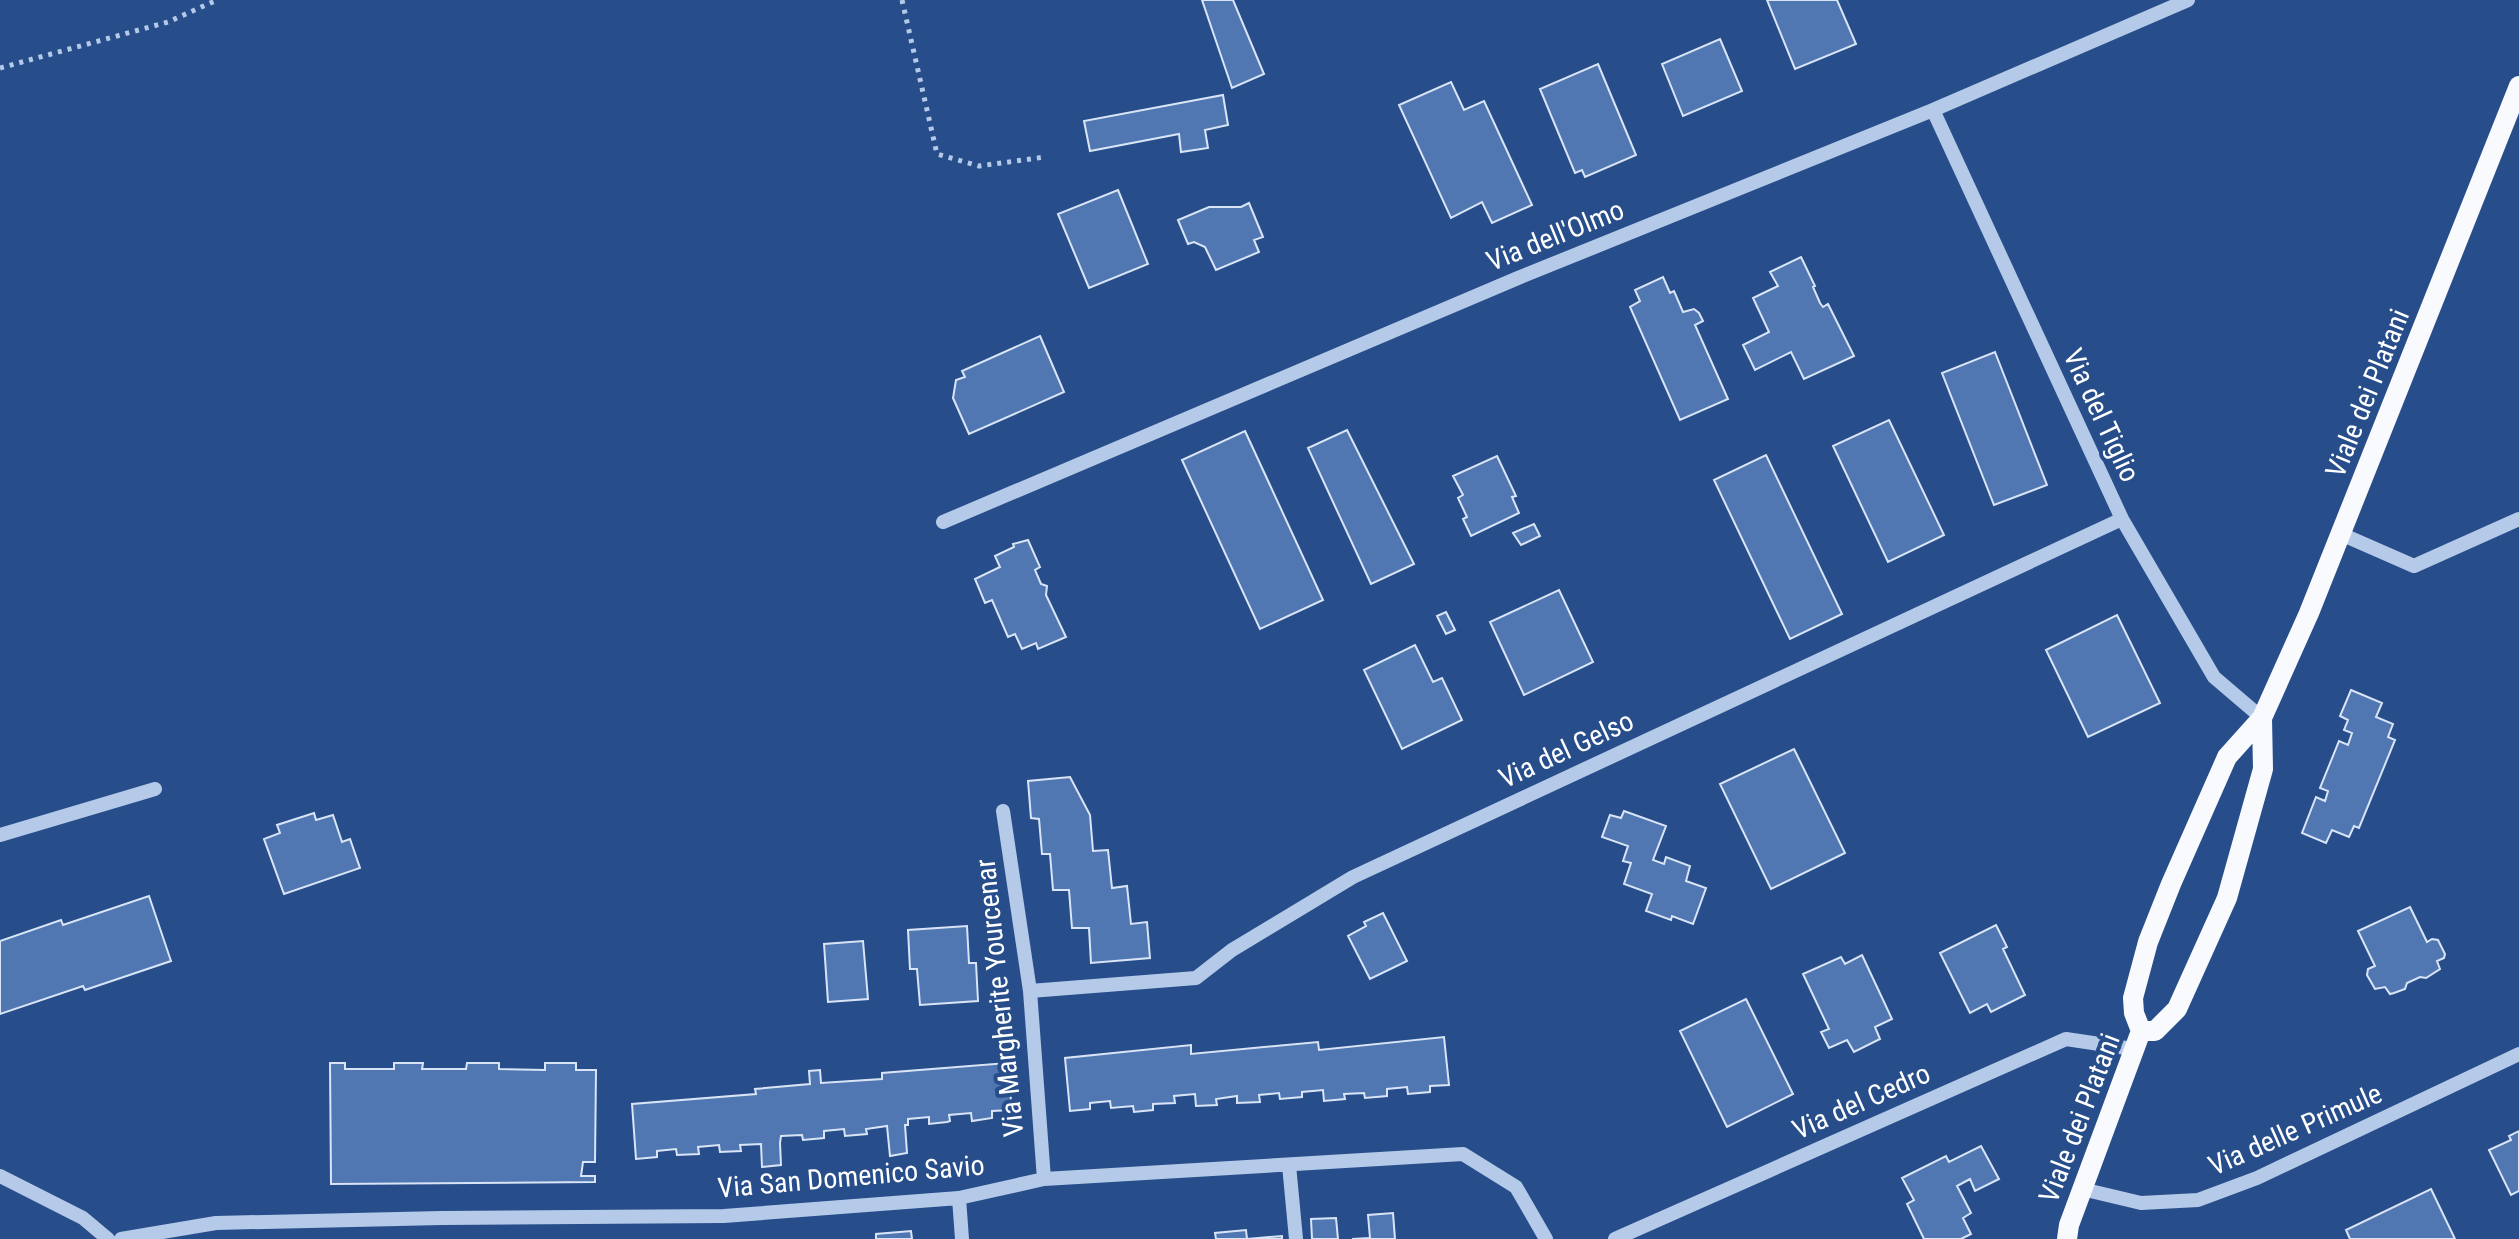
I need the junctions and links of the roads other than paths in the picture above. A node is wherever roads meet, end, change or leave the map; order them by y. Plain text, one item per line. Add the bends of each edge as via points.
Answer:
1 (2188, 0) edge
2 (2519, 86) edge
3 (1933, 110) junction
4 (2122, 519) junction
5 (2519, 519) edge
6 (943, 522) dead end
7 (2341, 534) junction
8 (2262, 718) junction
9 (155, 789) dead end
10 (1003, 811) dead end
11 (0, 835) edge
12 (1030, 991) junction
13 (2137, 1040) junction
14 (2519, 1054) edge
15 (1289, 1165) junction
16 (0, 1176) edge
17 (1044, 1179) junction
18 (2082, 1189) junction
19 (959, 1198) junction
20 (2063, 1234) edge
21 (108, 1239) edge
22 (121, 1239) edge
23 (962, 1239) edge
24 (1296, 1239) edge
25 (1546, 1239) edge
26 (1615, 1239) edge

1 - 3 street, Via dell'Olmo
2 - 7 main road, Viale dei Platani
3 - 4 street, Via del Tiglio
3 - 6 street, Via dell'Olmo via 1518,278
4 - 8 street, Via del Tiglio via 2214,677
4 - 12 street, Via del Gelso via 1353,877 1232,950 1196,978
5 - 7 street via 2414,566
7 - 8 main road, Viale dei Platani
8 - 13 main road, Viale dei Platani via 2227,757 2148,942 2133,998
8 - 13 main road, Viale dei Platani via 2263,769 2227,898 2177,1009
9 - 11 street
10 - 12 street, Via Margherite Yourcenar
12 - 17 street, Via Margherite Yourcenar
13 - 18 main road, Viale dei Platani
13 - 26 street, Via del Cedro via 2066,1039
14 - 18 street, Via delle Primule via 2257,1178 2198,1200 2141,1203
15 - 17 street, Via San Domenico Savio
15 - 24 street
15 - 25 street, Via San Domenico Savio via 1463,1154 1516,1187
16 - 21 street via 83,1218
17 - 19 street, Via San Domenico Savio
18 - 20 main road, Viale dei Platani
19 - 22 street, Via San Domenico Savio via 724,1216 216,1223
19 - 23 street

